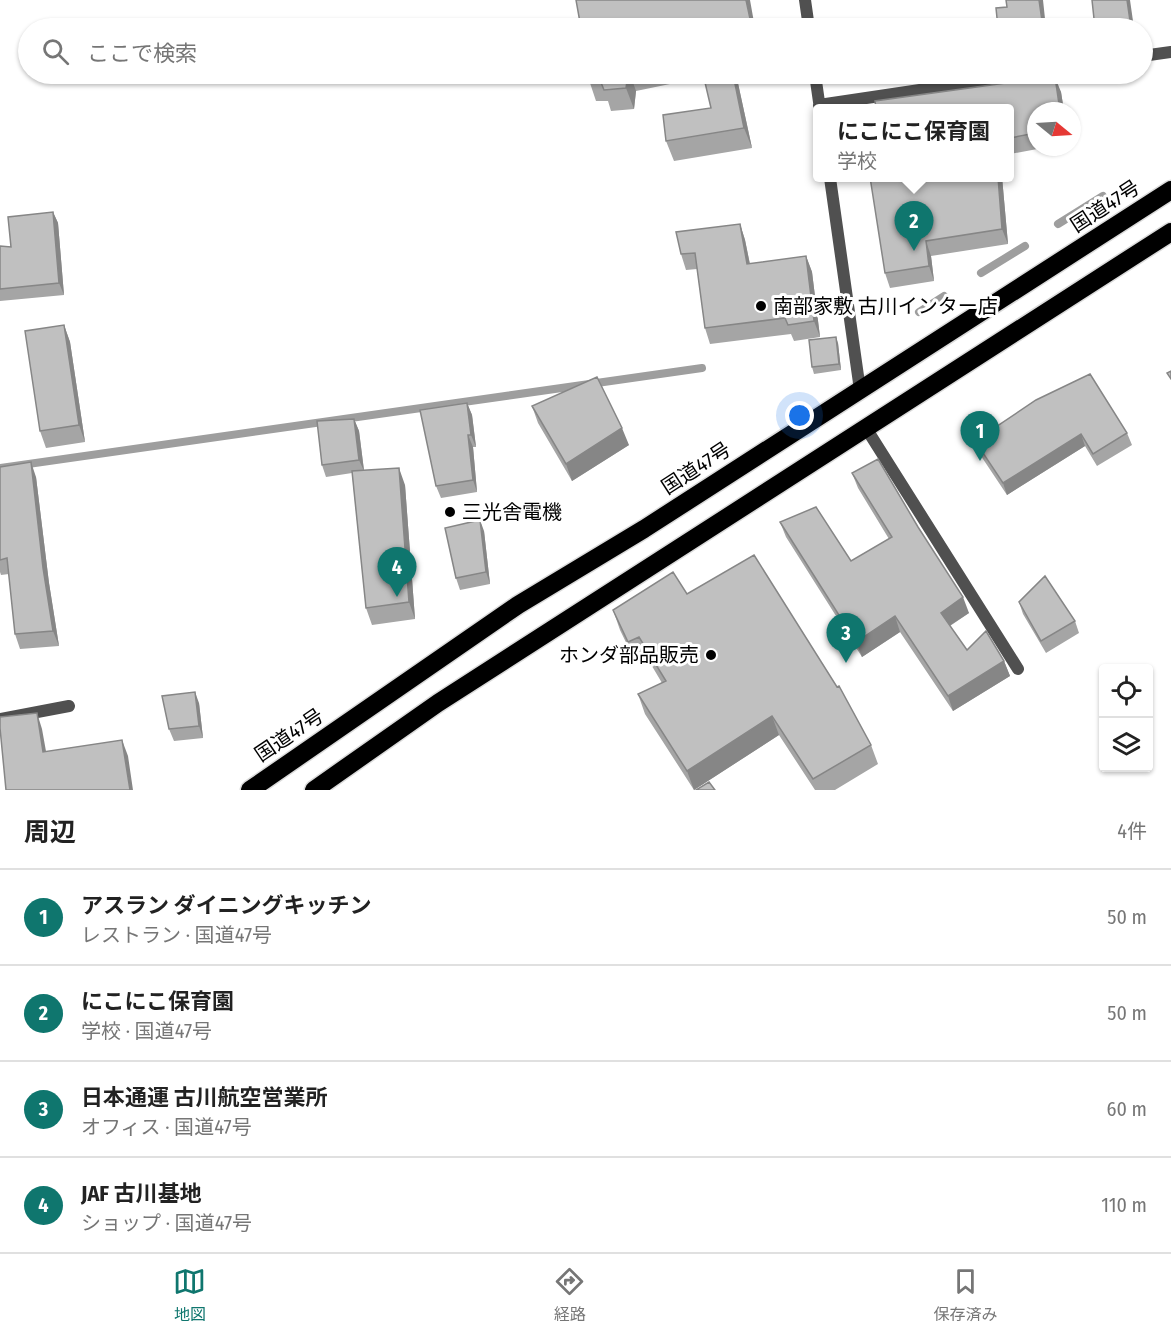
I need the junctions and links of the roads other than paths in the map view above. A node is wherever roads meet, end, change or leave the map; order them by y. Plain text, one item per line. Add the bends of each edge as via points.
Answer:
1 (805, 0) edge
2 (808, 18) edge
3 (1171, 52) edge
4 (1153, 55) edge
5 (817, 84) edge
6 (962, 84) edge
7 (820, 104) edge
8 (833, 104) edge
9 (831, 182) edge
10 (1171, 190) edge
11 (1171, 232) edge
12 (860, 390) junction
13 (866, 428) junction
14 (1018, 669) dead end
15 (69, 706) dead end
16 (0, 719) edge
17 (250, 790) edge
18 (314, 790) edge

1 - 2 street
3 - 4 street
5 - 7 street
6 - 8 street
9 - 12 street
10 - 12 highway, 国道47号
11 - 13 highway
12 - 17 highway, 国道47号 via 518,605
13 - 14 street
13 - 18 highway via 438,703
15 - 16 street

